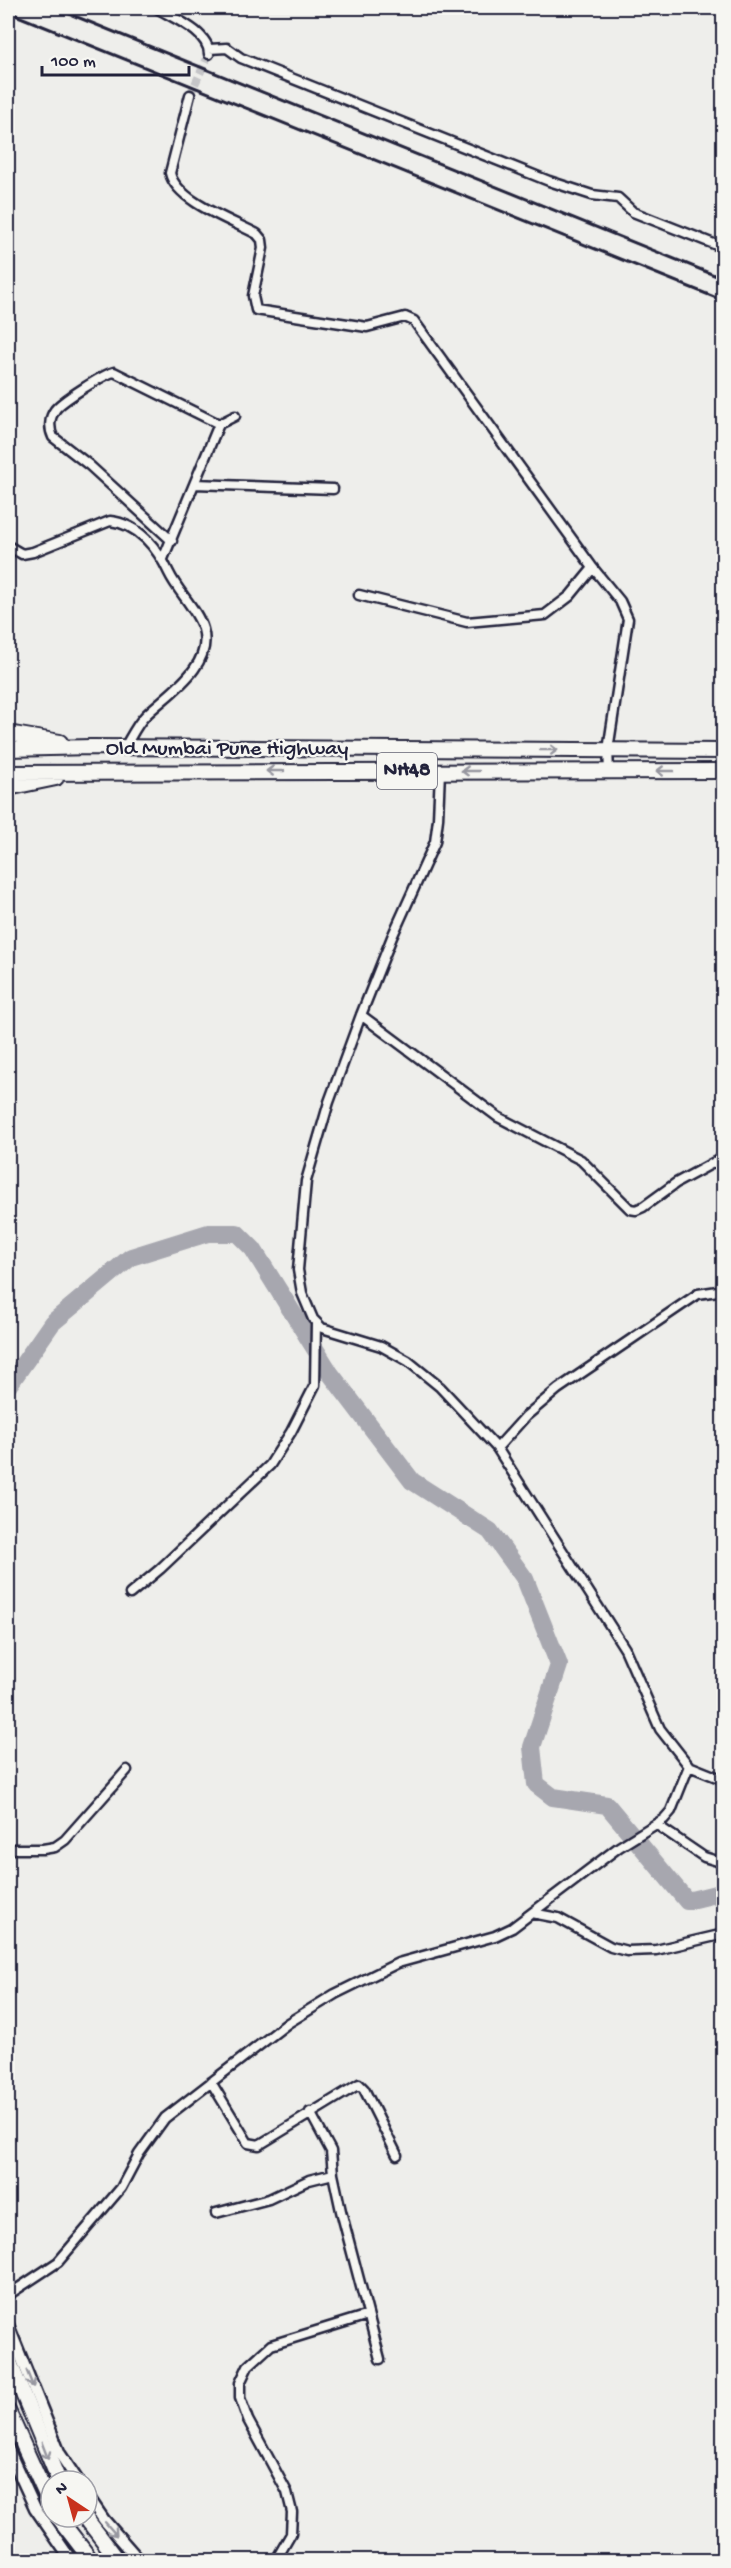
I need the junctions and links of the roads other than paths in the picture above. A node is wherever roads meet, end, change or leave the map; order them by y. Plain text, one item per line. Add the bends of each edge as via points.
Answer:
1 (157, 8) edge
2 (190, 95) tunnel mouth
3 (723, 248) edge
4 (235, 416) dead end
5 (219, 424) junction
6 (195, 484) junction
7 (333, 489) dead end
8 (172, 541) junction
9 (8, 546) edge
10 (163, 559) junction
11 (594, 568) junction
12 (359, 595) dead end
13 (8, 733) edge
14 (91, 747) junction
15 (125, 747) junction
16 (8, 749) edge
17 (608, 750) junction
18 (723, 751) edge
19 (91, 771) junction
20 (440, 771) junction
21 (609, 771) junction
22 (723, 771) edge
23 (8, 773) edge
24 (8, 788) edge
25 (361, 1015) junction
26 (723, 1157) edge
27 (723, 1290) edge
28 (316, 1328) junction
29 (497, 1448) junction
30 (130, 1594) dead end
31 (688, 1766) junction
32 (127, 1770) dead end
33 (723, 1780) edge
34 (654, 1827) junction
35 (8, 1849) edge
36 (723, 1863) edge
37 (532, 1913) junction
38 (723, 1934) edge
39 (211, 2082) junction
40 (310, 2112) junction
41 (397, 2155) dead end
42 (333, 2174) junction
43 (216, 2213) dead end
44 (8, 2295) edge
45 (368, 2315) junction
46 (8, 2325) edge
47 (8, 2358) edge
48 (380, 2359) dead end
49 (8, 2411) edge
50 (8, 2454) edge
51 (53, 2469) edge
52 (70, 2469) edge
53 (39, 2479) edge
54 (99, 2513) edge
55 (67, 2529) edge
56 (94, 2529) edge
57 (71, 2560) edge
58 (91, 2560) edge
59 (118, 2560) edge
60 (139, 2560) edge
61 (276, 2560) edge

1 - 3 street via 198,34 209,52 227,48 241,58 549,181 592,195 618,198 637,213
2 - 11 street via 171,179 187,197 262,240 253,296 256,310 367,327 405,318 414,321
4 - 5 street
5 - 6 street
5 - 8 street via 114,372 102,375 55,408 50,422 53,437
6 - 7 street
6 - 8 street
8 - 10 street
9 - 10 street via 22,554 33,552 110,521 122,522 143,535
10 - 15 street via 205,638 186,682 143,718
11 - 12 street via 570,596 545,615 467,622
11 - 17 street via 620,600 628,619
13 - 14 highway, NH48
14 - 15 highway, Old Mumbai Pune Highway / NH48
14 - 16 highway
15 -> 17 highway, Old Mumbai Pune Highway / NH48
17 - 18 highway, Old Mumbai Pune Highway / NH48
17 - 21 street
20 -> 19 highway, Old Mumbai Pune Highway / NH48
19 - 23 highway
19 - 24 highway, NH48
21 -> 20 highway, Old Mumbai Pune Highway / NH48
20 - 25 street via 435,842
22 -> 21 highway, Old Mumbai Pune Highway / NH48
25 - 26 street via 498,1116 581,1160 630,1209 644,1208 676,1183
25 - 28 street via 329,1102 306,1181 298,1270
27 - 29 street via 698,1294 558,1389
28 - 29 street via 381,1346 408,1360 440,1387
28 - 30 street via 315,1385 270,1465
29 - 31 street via 625,1649 660,1729
31 - 33 street
31 - 34 street via 671,1811
32 - 35 street via 55,1847
34 - 36 street via 704,1857
34 - 37 street via 619,1847
37 - 38 street via 558,1918 611,1947 627,1951 656,1950
37 - 39 street via 495,1935 398,1963 335,1994 288,2023
39 - 40 street via 252,2146
39 - 44 street via 157,2127 120,2188 58,2262
40 - 41 street via 359,2084
40 - 42 street via 331,2151
42 - 43 street via 309,2180 269,2199
42 - 45 street
45 - 48 street
45 - 61 street via 271,2345 248,2366 240,2383 240,2398 248,2420 287,2492 292,2512 291,2534
46 -> 52 street via 60,2454
47 -> 51 highway
49 - 53 highway
50 - 57 street via 35,2508
54 -> 60 street
55 - 58 highway
56 - 59 highway

